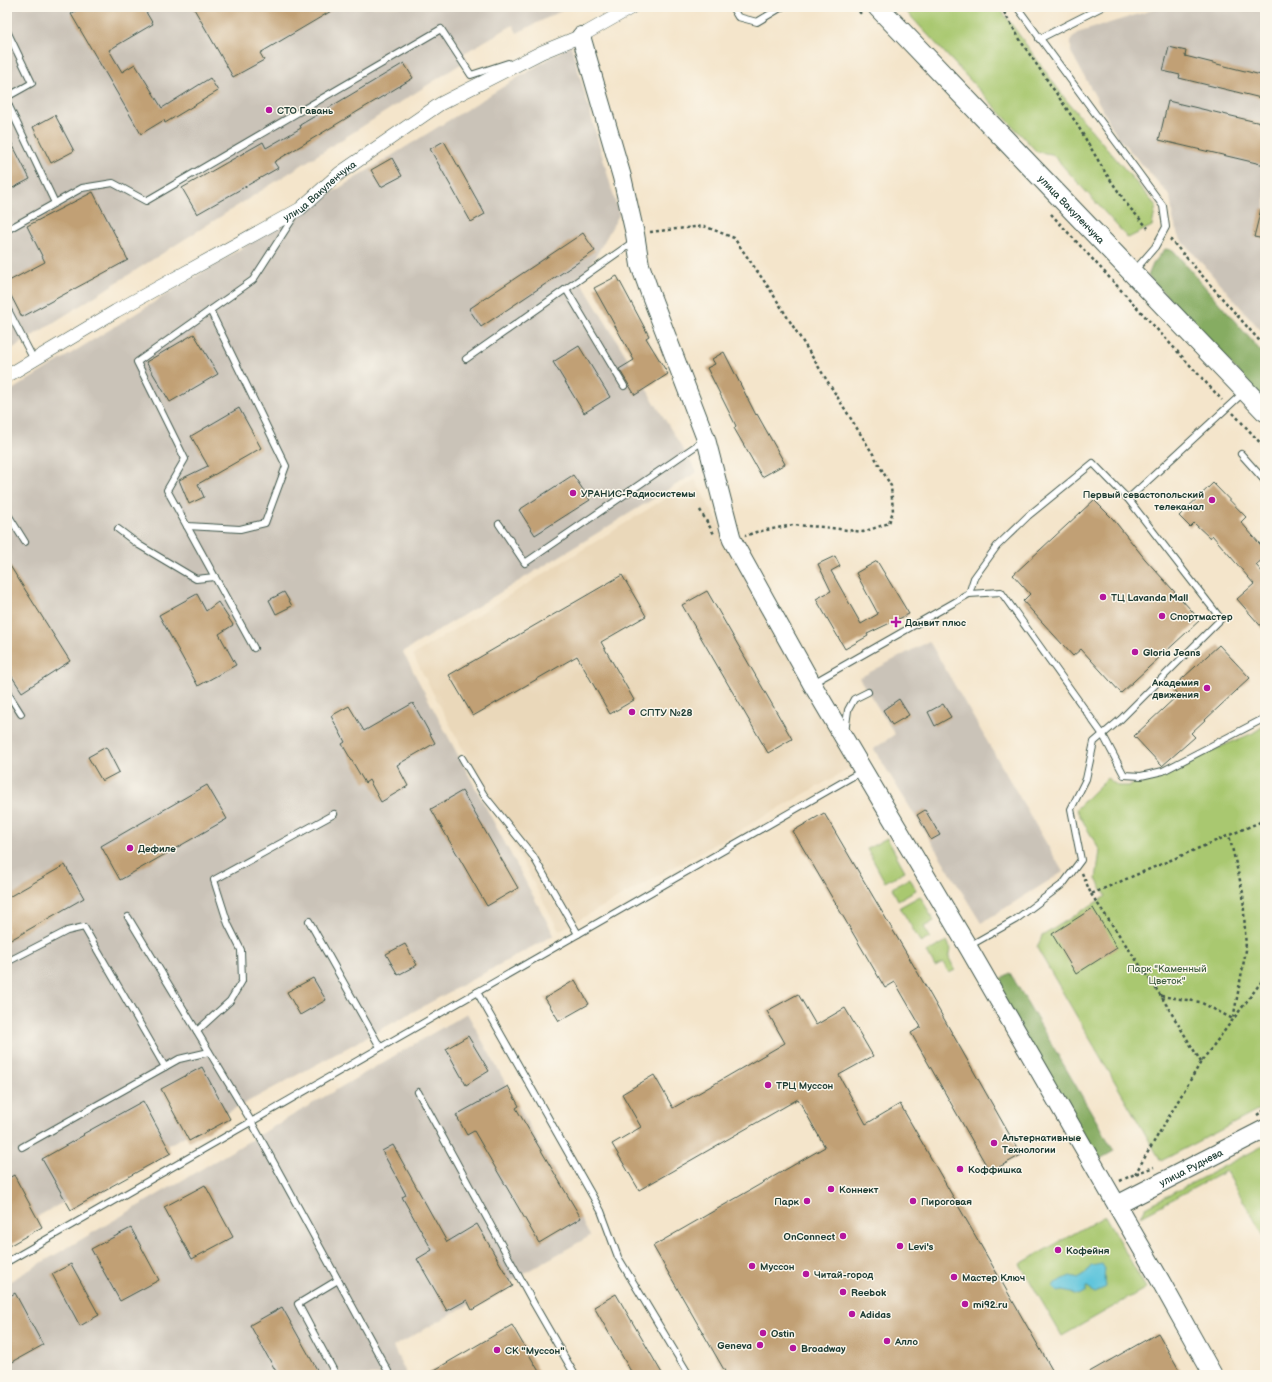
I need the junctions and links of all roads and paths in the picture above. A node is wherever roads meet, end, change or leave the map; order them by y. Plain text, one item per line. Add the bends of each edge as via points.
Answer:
1 (632, 7) edge
2 (732, 7) edge
3 (782, 7) edge
4 (855, 7) edge
5 (1001, 7) edge
6 (1016, 7) edge
7 (1102, 7) edge
8 (872, 13) edge
9 (7, 31) edge
10 (581, 36) junction
11 (1039, 39) junction
12 (542, 52) junction
13 (7, 97) edge
14 (7, 102) edge
15 (55, 203) junction
16 (300, 209) junction
17 (1050, 212) dead end
18 (1148, 228) dead end
19 (7, 230) edge
20 (1164, 232) junction
21 (636, 237) junction
22 (1132, 273) junction
23 (566, 289) junction
24 (8, 310) edge
25 (210, 310) junction
26 (1265, 347) edge
27 (466, 359) dead end
28 (34, 360) junction
29 (7, 376) edge
30 (624, 386) dead end
31 (1245, 390) junction
32 (1228, 407) junction
33 (1265, 411) edge
34 (706, 439) junction
35 (1265, 448) edge
36 (1241, 454) dead end
37 (1265, 481) edge
38 (1128, 499) junction
39 (7, 513) edge
40 (498, 524) dead end
41 (187, 526) junction
42 (118, 530) dead end
43 (732, 540) junction
44 (25, 542) dead end
45 (216, 577) junction
46 (969, 594) junction
47 (254, 648) dead end
48 (812, 684) junction
49 (7, 692) edge
50 (868, 692) dead end
51 (21, 714) dead end
52 (1265, 718) edge
53 (1103, 735) junction
54 (844, 739) junction
55 (462, 758) dead end
56 (862, 771) junction
57 (334, 814) dead end
58 (1265, 820) edge
59 (1229, 835) junction
60 (1082, 873) dead end
61 (1091, 894) junction
62 (128, 917) dead end
63 (309, 921) dead end
64 (578, 934) junction
65 (968, 947) junction
66 (7, 962) edge
67 (1265, 977) edge
68 (477, 992) junction
69 (1161, 996) junction
70 (1233, 1019) junction
71 (197, 1031) junction
72 (380, 1047) junction
73 (209, 1052) junction
74 (1201, 1062) junction
75 (165, 1067) junction
76 (418, 1092) dead end
77 (1265, 1110) edge
78 (1251, 1118) dead end
79 (251, 1121) junction
80 (1265, 1129) edge
81 (22, 1147) dead end
82 (1156, 1167) dead end
83 (1135, 1174) junction
84 (1107, 1187) junction
85 (1117, 1205) junction
86 (7, 1262) edge
87 (338, 1280) junction
88 (336, 1375) edge
89 (390, 1375) edge
90 (575, 1375) edge
91 (689, 1375) edge
92 (1213, 1375) edge

1 - 10 street, улица Вакуленчука
2 - 3 lane via 738,17 757,22
4 - 8 path
5 - 18 path via 1105,172 1129,207
6 - 11 lane
7 - 11 lane
8 - 22 main road, улица Вакуленчука
9 - 13 lane via 32,83
10 - 12 street, улица Вакуленчука
10 - 21 street via 622,177
11 - 20 lane via 1163,206 1166,227
12 - 15 lane via 471,76 441,30 146,201 113,183 82,188
12 - 16 street, улица Вакуленчука via 440,104 340,173
14 - 15 lane
15 - 19 lane
16 - 25 lane via 253,280
16 - 28 street, улица Вакуленчука via 116,311
17 - 32 path
20 - 22 lane via 1155,247
20 - 26 path
21 - 23 lane
21 - 34 street via 640,265
21 - 43 path via 704,226 734,238 839,398 891,486 893,511 889,523 863,532 793,525 756,532
22 - 31 main road, улица Вакуленчука
23 - 27 lane
23 - 30 lane
24 - 28 lane
25 - 41 lane via 137,362 185,459 167,490
25 - 41 lane via 286,466 265,523 240,529
28 - 29 street, улица Вакуленчука
31 - 32 lane
31 - 33 main road, улица Вакуленчука
32 - 35 path
32 - 38 lane
34 - 40 lane via 524,563
34 - 43 street
36 - 37 lane
38 - 46 lane via 1093,463 1028,516 997,546 974,578
38 - 53 lane via 1221,620
39 - 44 lane
41 - 45 lane
42 - 45 lane via 196,579
43 - 48 street
45 - 47 lane
46 - 48 lane
46 - 53 lane via 1001,592
48 - 54 street
49 - 51 lane
50 - 54 lane via 854,699 848,710
52 - 53 lane via 1162,771 1141,776 1124,775
53 - 65 lane via 1094,742 1086,779 1071,809 1081,860 1063,884 1015,920
54 - 56 street
55 - 64 lane via 484,795 533,856
56 - 64 lane
56 - 65 street
57 - 71 lane via 214,880 228,924 241,950 242,981 230,1001
58 - 59 path
59 - 61 path
59 - 70 path via 1243,892 1246,950
60 - 61 path
61 - 69 path
62 - 71 lane
63 - 72 lane
64 - 68 lane
65 - 84 street
66 - 75 lane via 67,931 84,927
67 - 70 path
68 - 72 lane
68 - 91 lane via 601,1211 618,1257
69 - 70 path via 1200,1002
69 - 74 path
70 - 74 path
71 - 73 lane
72 - 79 lane
73 - 75 lane via 179,1059
73 - 79 lane
74 - 83 path
75 - 81 lane
76 - 90 lane
77 - 78 path
79 - 86 lane
79 - 87 lane
80 - 85 street, улица Руднева
82 - 83 path
83 - 84 path
84 - 85 street
85 - 92 street
87 - 88 lane via 298,1304
87 - 89 lane

